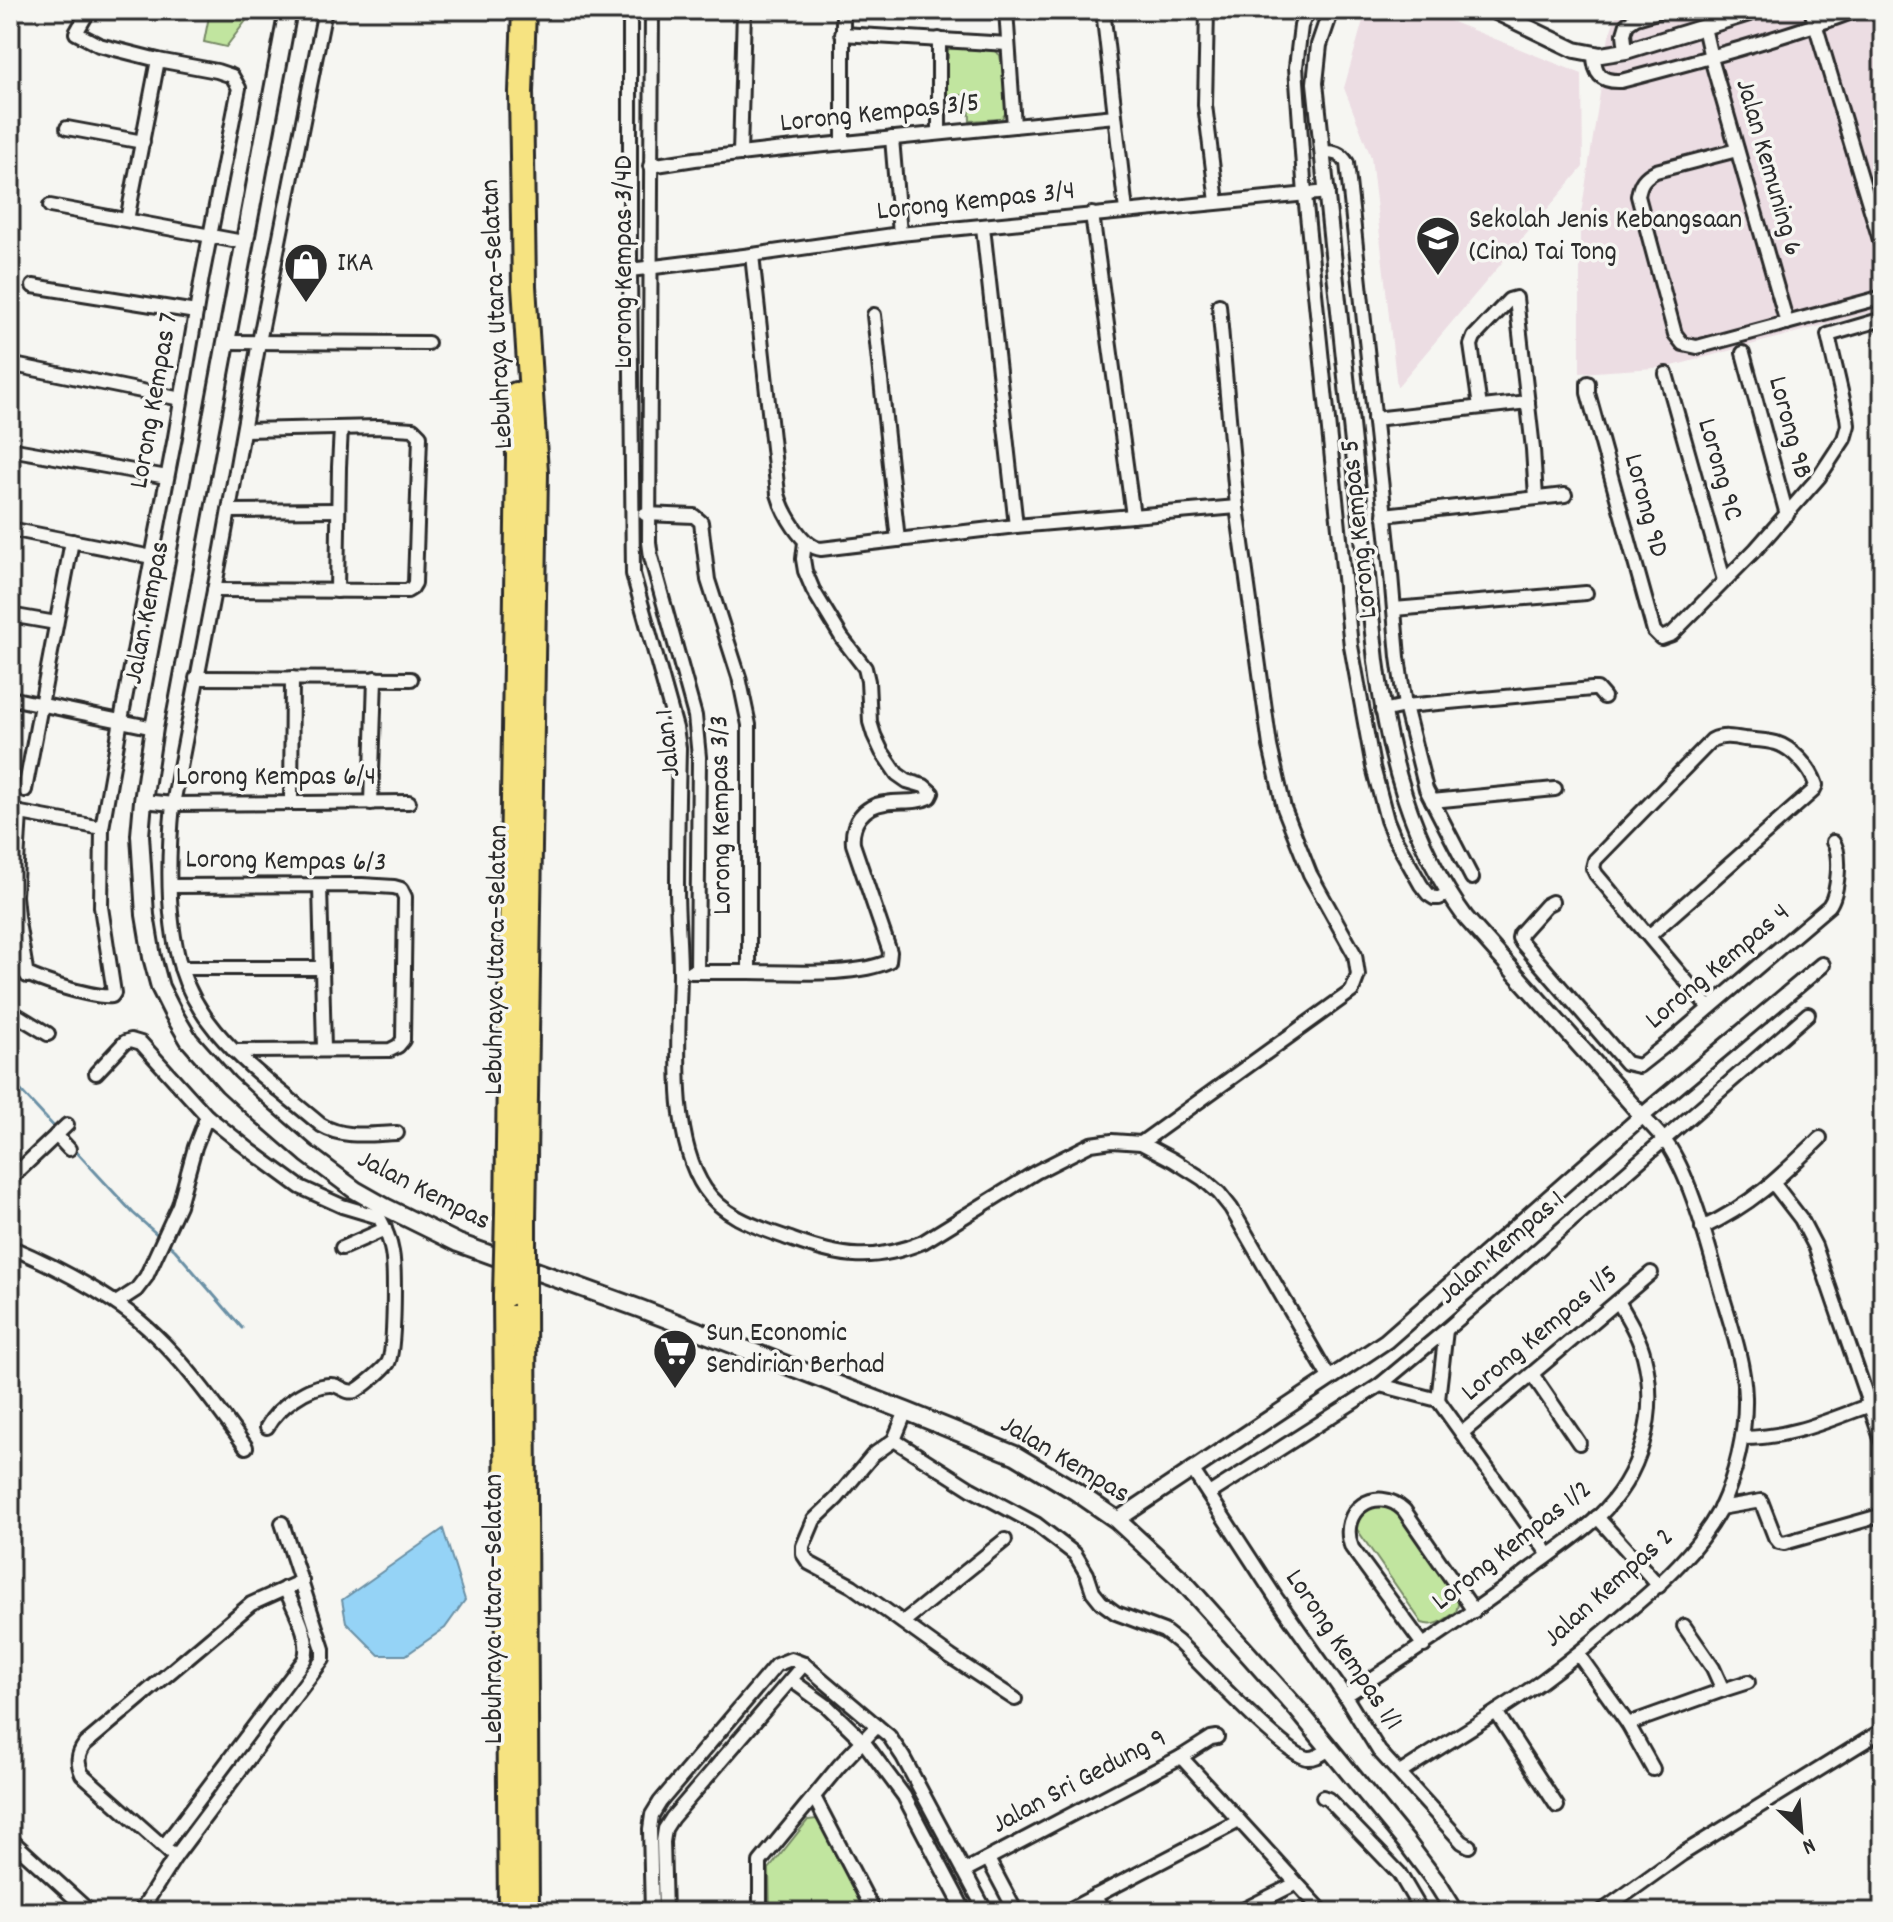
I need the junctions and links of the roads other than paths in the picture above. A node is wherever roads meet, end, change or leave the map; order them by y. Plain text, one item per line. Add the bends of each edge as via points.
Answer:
1 (89, 10) edge
2 (288, 10) edge
3 (325, 10) edge
4 (509, 10) edge
5 (524, 10) edge
6 (630, 10) edge
7 (652, 10) edge
8 (744, 10) edge
9 (843, 10) edge
10 (1006, 10) edge
11 (1103, 10) edge
12 (1207, 10) edge
13 (1308, 10) edge
14 (1331, 10) edge
15 (1492, 10) edge
16 (1663, 10) edge
17 (1759, 10) edge
18 (1811, 10) edge
19 (1857, 10) edge
20 (1816, 26) junction
21 (1704, 27) junction
22 (842, 34) junction
23 (939, 39) junction
24 (1008, 44) junction
25 (1626, 51) junction
26 (1594, 54) junction
27 (1711, 58) junction
28 (158, 60) junction
29 (1115, 116) junction
30 (1014, 126) junction
31 (67, 128) dead end
32 (939, 133) junction
33 (892, 138) junction
34 (143, 142) junction
35 (843, 143) junction
36 (1737, 150) junction
37 (1323, 152) junction
38 (740, 154) junction
39 (650, 166) junction
40 (1328, 192) junction
41 (1305, 195) junction
42 (1217, 202) junction
43 (50, 206) dead end
44 (1126, 211) junction
45 (1092, 214) junction
46 (127, 220) junction
47 (983, 227) junction
48 (900, 234) junction
49 (211, 236) junction
50 (243, 242) junction
51 (1883, 250) edge
52 (752, 255) junction
53 (651, 267) junction
54 (630, 270) junction
55 (33, 286) dead end
56 (1883, 297) edge
57 (1219, 305) dead end
58 (196, 312) junction
59 (874, 315) dead end
60 (1883, 319) edge
61 (1787, 323) junction
62 (226, 342) junction
63 (259, 342) junction
64 (428, 343) dead end
65 (1743, 353) dead end
66 (10, 367) edge
67 (1666, 374) dead end
68 (1588, 383) dead end
69 (181, 399) junction
70 (1528, 402) junction
71 (1480, 407) junction
72 (1374, 419) junction
73 (341, 428) junction
74 (244, 430) junction
75 (10, 449) edge
76 (167, 477) junction
77 (1565, 495) dead end
78 (1536, 498) junction
79 (1237, 507) junction
80 (338, 510) junction
81 (229, 511) junction
82 (632, 513) junction
83 (650, 514) junction
84 (1384, 515) junction
85 (1787, 515) junction
86 (1133, 516) junction
87 (1016, 526) junction
88 (10, 529) edge
89 (898, 540) junction
90 (72, 541) junction
91 (805, 542) junction
92 (152, 557) junction
93 (1724, 580) junction
94 (214, 590) junction
95 (337, 591) junction
96 (1586, 593) dead end
97 (1394, 609) junction
98 (10, 615) edge
99 (56, 623) junction
100 (196, 678) junction
101 (292, 678) junction
102 (375, 678) junction
103 (411, 679) dead end
104 (1604, 697) dead end
105 (10, 698) edge
106 (42, 703) junction
107 (1405, 706) junction
108 (1382, 711) junction
109 (121, 720) junction
110 (154, 728) junction
111 (1555, 789) dead end
112 (25, 790) dead end
113 (143, 801) junction
114 (1432, 801) junction
115 (409, 802) dead end
116 (291, 803) junction
117 (371, 803) junction
118 (173, 804) junction
119 (15, 812) edge
120 (102, 828) junction
121 (1833, 842) dead end
122 (1472, 878) dead end
123 (170, 886) junction
124 (320, 886) junction
125 (1448, 894) junction
126 (1552, 902) dead end
127 (1650, 935) junction
128 (10, 963) edge
129 (1822, 965) dead end
130 (181, 968) junction
131 (322, 968) junction
132 (680, 972) junction
133 (697, 972) junction
134 (749, 972) junction
135 (27, 976) junction
136 (1709, 1008) junction
137 (10, 1011) edge
138 (1808, 1014) dead end
139 (1591, 1023) junction
140 (48, 1034) dead end
141 (1573, 1037) junction
142 (324, 1049) junction
143 (234, 1051) junction
144 (96, 1073) dead end
145 (207, 1116) junction
146 (1642, 1116) junction
147 (67, 1125) dead end
148 (397, 1133) dead end
149 (56, 1135) junction
150 (1820, 1138) dead end
151 (1664, 1141) junction
152 (1141, 1143) junction
153 (69, 1149) dead end
154 (10, 1179) edge
155 (1774, 1184) junction
156 (515, 1217) junction
157 (383, 1218) junction
158 (1702, 1228) junction
159 (10, 1247) edge
160 (342, 1248) dead end
161 (1651, 1273) dead end
162 (515, 1301) junction
163 (1618, 1301) junction
164 (116, 1303) junction
165 (1446, 1330) junction
166 (1532, 1374) junction
167 (1330, 1379) junction
168 (1380, 1385) junction
169 (1438, 1400) junction
170 (1870, 1405) junction
171 (906, 1411) junction
172 (267, 1427) dead end
173 (1462, 1433) junction
174 (1742, 1438) junction
175 (894, 1440) junction
176 (1579, 1443) dead end
177 (1883, 1444) edge
178 (246, 1447) dead end
179 (1192, 1469) junction
180 (1209, 1494) junction
181 (1720, 1508) junction
182 (1883, 1515) edge
183 (1597, 1517) junction
184 (1117, 1520) junction
185 (282, 1523) dead end
186 (1005, 1540) dead end
187 (1549, 1555) junction
188 (302, 1581) junction
189 (1659, 1586) junction
190 (285, 1588) junction
191 (1474, 1611) junction
192 (903, 1622) junction
193 (1684, 1626) dead end
194 (1424, 1646) junction
195 (1578, 1654) junction
196 (804, 1664) junction
197 (791, 1680) junction
198 (1748, 1682) dead end
199 (1723, 1690) junction
200 (1345, 1696) junction
201 (1015, 1699) dead end
202 (1496, 1712) junction
203 (1628, 1724) junction
204 (877, 1726) junction
205 (1883, 1730) edge
206 (1217, 1737) dead end
207 (863, 1741) junction
208 (1330, 1749) junction
209 (1181, 1757) junction
210 (1653, 1769) dead end
211 (1400, 1773) junction
212 (814, 1797) junction
213 (1323, 1797) dead end
214 (1557, 1806) dead end
215 (1239, 1821) junction
216 (10, 1839) edge
217 (164, 1846) junction
218 (1469, 1846) dead end
219 (175, 1857) junction
220 (988, 1859) junction
221 (964, 1871) junction
222 (1295, 1884) junction
223 (1095, 1896) junction
224 (90, 1912) edge
225 (140, 1912) edge
226 (510, 1912) edge
227 (527, 1912) edge
228 (652, 1912) edge
229 (665, 1912) edge
230 (760, 1912) edge
231 (874, 1912) edge
232 (965, 1912) edge
233 (986, 1912) edge
234 (1016, 1912) edge
235 (1065, 1912) edge
236 (1103, 1912) edge
237 (1239, 1912) edge
238 (1323, 1912) edge
239 (1422, 1912) edge
240 (1455, 1912) edge
241 (1601, 1912) edge

1 - 28 street, Lorong Kempas 7 via 76,33 99,45
2 - 50 main road, Jalan Kempas
3 - 63 street
4 - 156 highway, Lebuhraya Utara–Selatan via 518,456
5 - 156 highway, Lebuhraya Utara–Selatan via 524,286 536,472
6 - 54 street
7 - 39 street, Lorong Kempas 3/4D
8 - 38 street
9 - 22 street
10 - 24 street
11 - 29 street
12 - 42 street via 1205,105
13 - 41 street via 1296,67
14 - 37 street via 1319,45 1315,83
15 - 26 street via 1565,46
16 - 25 street via 1627,24
17 - 21 street
18 - 20 street
19 - 20 street
20 - 27 street
20 - 51 street
21 - 25 street
21 - 27 street, Jalan Kemuning 6
22 - 23 street
22 - 35 street
23 - 24 street
23 - 32 street
24 - 30 street
25 - 26 street
26 - 27 street via 1595,70 1610,82
27 - 36 street, Jalan Kemuning 6
28 - 34 street
28 - 49 street, Lorong Kempas 7 via 232,76 239,88
29 - 30 street, Lorong Kempas 3/5
29 - 44 street
30 - 32 street, Lorong Kempas 3/5
31 - 34 street
32 - 33 street, Lorong Kempas 3/5
33 - 35 street, Lorong Kempas 3/5
33 - 48 street
34 - 46 street
35 - 38 street, Lorong Kempas 3/5
36 - 61 street, Jalan Kemuning 6
36 - 61 street via 1656,171 1639,186 1675,334 1683,344 1697,347
37 - 40 street
37 - 72 street, Lorong Kempas 5 via 1339,154 1347,163
38 - 39 street, Lorong Kempas 3/5
39 - 53 street, Lorong Kempas 3/4D
40 - 41 street, Lorong Kempas 3/4
40 - 108 street
41 - 42 street, Lorong Kempas 3/4
41 - 125 street via 1351,646 1373,767 1387,820 1421,885 1434,898
42 - 44 street, Lorong Kempas 3/4
43 - 46 street
44 - 45 street, Lorong Kempas 3/4
45 - 47 street, Lorong Kempas 3/4
45 - 86 street
46 - 49 street
47 - 48 street, Lorong Kempas 3/4
47 - 87 street
48 - 52 street, Lorong Kempas 3/4
49 - 50 street
49 - 58 street, Lorong Kempas 7
50 - 62 main road, Jalan Kempas
52 - 53 street, Lorong Kempas 3/4
52 - 91 street via 778,494
53 - 54 street, Lorong Kempas 3/4
53 - 83 street, Lorong Kempas 3/4D
54 - 82 street
55 - 58 street
56 - 61 street
57 - 79 street
58 - 69 street, Lorong Kempas 7
59 - 89 street
60 - 85 street via 1828,335 1847,432
62 - 63 street
62 - 110 main road, Jalan Kempas
63 - 64 street
63 - 74 street
65 - 85 street, Lorong 9B
66 - 69 street
67 - 93 street, Lorong 9C
68 - 93 street, Lorong 9D via 1654,631 1661,638 1672,634
69 - 76 street, Lorong Kempas 7
70 - 71 street
70 - 71 street via 1518,301 1513,298 1471,345
70 - 78 street
71 - 72 street
72 - 84 street, Lorong Kempas 5
73 - 74 street
73 - 80 street
73 - 95 street via 413,429 420,436 415,583 407,591
74 - 81 street
75 - 76 street
76 - 92 street, Lorong Kempas 7
77 - 78 street
78 - 84 street
79 - 86 street
79 - 152 street via 1270,746 1284,808 1310,874 1355,955 1358,975 1352,991
80 - 81 street
80 - 95 street
81 - 94 street
82 - 83 street, Lorong Kempas 3/3
82 - 132 street via 633,574 679,748
83 - 133 street, Jalan 1 via 651,557 697,734
83 - 134 street, Lorong Kempas 3/3 via 700,519 708,580 739,677 749,725
84 - 97 street, Lorong Kempas 5
85 - 93 street
86 - 87 street
87 - 89 street
88 - 90 street
89 - 91 street via 821,549
90 - 92 street
90 - 99 street
91 - 134 street via 803,559 813,590 865,668 870,722 882,752 897,774 932,793 917,802 871,807 852,833 889,961 837,971
92 - 109 street, Lorong Kempas 7
94 - 95 street
94 - 100 street
96 - 97 street
97 - 107 street, Lorong Kempas 5
98 - 99 street
99 - 106 street
100 - 101 street
100 - 118 street
101 - 102 street
101 - 116 street
102 - 103 street
102 - 117 street
104 - 107 street via 1592,689
105 - 106 street
106 - 109 street
106 - 112 street
107 - 108 street
107 - 114 street, Lorong Kempas 5
108 - 125 street via 1413,822
109 - 110 street
109 - 120 street, Lorong Kempas 7
110 - 113 main road, Jalan Kempas
111 - 114 street
113 - 118 street, Lorong Kempas 6/4
113 - 157 main road, Jalan Kempas via 145,915 160,987 173,1013 205,1059 254,1108
114 - 122 street, Lorong Kempas 5
115 - 117 street, Lorong Kempas 6/4
116 - 117 street, Lorong Kempas 6/4
116 - 118 street, Lorong Kempas 6/4
118 - 123 street
119 - 120 street
119 - 135 street via 15,896
120 - 135 street, Lorong Kempas 7 via 101,907 114,993 105,997
121 - 136 street, Lorong Kempas 4 via 1837,848 1832,901
123 - 124 street, Lorong Kempas 6/3
123 - 130 street
124 - 131 street
124 - 142 street, Lorong Kempas 6/3 via 394,887 405,897 403,1040 390,1050
125 - 141 street
126 - 139 street, Lorong Kempas 4 via 1519,938
127 - 127 street via 1813,791 1813,777 1787,749 1729,737 1712,740 1595,860 1596,874
127 - 136 street
128 - 135 street, Lorong Kempas 7
129 - 146 street
130 - 131 street
130 - 143 street via 200,1009
131 - 142 street
132 - 133 street
132 - 152 street via 681,1115 697,1175 712,1198 735,1217 824,1252 857,1256 903,1250 1072,1152 1112,1141
133 - 134 street
136 - 139 street, Lorong Kempas 4 via 1639,1066 1626,1063
137 - 140 street
138 - 151 street, Jalan Kempas 1
139 - 141 street
141 - 146 street
142 - 143 street
143 - 148 street via 333,1132
144 - 145 street via 125,1042 136,1041
145 - 157 street via 300,1187
145 - 164 street via 159,1250 142,1284
146 - 151 street, Jalan Kempas 2
146 - 167 street via 1386,1341
147 - 149 street
149 - 153 street
149 - 154 street
150 - 155 street
151 - 158 street, Jalan Kempas 2
151 - 165 street, Jalan Kempas 1
152 - 167 street via 1203,1179 1225,1200
155 - 158 street
155 - 170 street via 1815,1246
156 - 162 highway, Lebuhraya Utara–Selatan, bridge
157 - 160 street
157 - 171 main road, Jalan Kempas
157 - 172 street via 394,1263 388,1363 354,1391 334,1385 304,1392
158 - 174 street, Jalan Kempas 2 via 1742,1370
159 - 164 street
161 - 163 street, Lorong Kempas 1/5
162 - 226 highway, Lebuhraya Utara–Selatan
162 - 227 highway, Lebuhraya Utara–Selatan
163 - 166 street, Lorong Kempas 1/5
163 - 183 street, Lorong Kempas 1/2 via 1644,1356 1647,1430 1622,1489
164 - 178 street via 177,1358
165 - 168 street, Jalan Kempas 1
165 - 169 street
166 - 173 street, Lorong Kempas 1/5
166 - 176 street
167 - 179 street
168 - 169 street
168 - 180 street, Jalan Kempas 1
169 - 173 street
170 - 174 street via 1786,1435
170 - 177 street
171 - 175 street
171 - 184 main road, Jalan Kempas via 1015,1455
173 - 187 street
174 - 181 street, Jalan Kempas 2
175 - 192 street via 873,1455 814,1520 803,1554 809,1563
175 - 208 street via 1036,1524 1075,1554 1101,1602 1164,1631 1284,1745 1307,1758
179 - 180 street, Lorong Kempas 1/1
179 - 184 street
180 - 200 street, Lorong Kempas 1/1
181 - 182 street via 1761,1501 1775,1537 1784,1543
181 - 189 street, Jalan Kempas 2 via 1702,1538
183 - 187 street, Lorong Kempas 1/2
183 - 189 street
184 - 208 main road, Jalan Kempas via 1183,1581
185 - 188 street
186 - 192 street
187 - 191 street, Lorong Kempas 1/2
188 - 190 street
188 - 219 street via 323,1649 322,1663
189 - 195 street, Jalan Kempas 2
190 - 217 street via 307,1641 304,1660
190 - 217 street via 251,1604 80,1751 82,1774
191 - 194 street, Lorong Kempas 1/2
191 - 194 street via 1397,1503 1375,1501 1358,1508 1348,1526 1352,1548
192 - 201 street
193 - 199 street
194 - 200 street, Lorong Kempas 1/2
195 - 202 street, Jalan Kempas 2
195 - 203 street
196 - 197 street
196 - 204 street
196 - 228 street via 791,1659 776,1665 652,1815
197 - 207 street
197 - 229 street via 665,1829
198 - 199 street
199 - 203 street
200 - 211 street, Lorong Kempas 1/1 via 1379,1751
202 - 211 street, Jalan Kempas 2
202 - 214 street
203 - 210 street
204 - 207 street
204 - 221 street via 897,1747
205 - 241 street via 1682,1854
206 - 209 street, Jalan Sri Gedung 9
207 - 212 street
207 - 232 street via 904,1796
208 - 240 main road, Jalan Kempas
209 - 215 street
209 - 220 street, Jalan Sri Gedung 9
211 - 218 street, Lorong Kempas 1/1
212 - 230 street via 760,1862
212 - 231 street
213 - 239 street via 1399,1873
215 - 222 street
215 - 223 street
216 - 224 street
217 - 219 street
219 - 225 street
220 - 221 street, Jalan Sri Gedung 9
220 - 234 street
221 - 233 street
222 - 237 street
222 - 238 street
223 - 235 street
223 - 236 street

